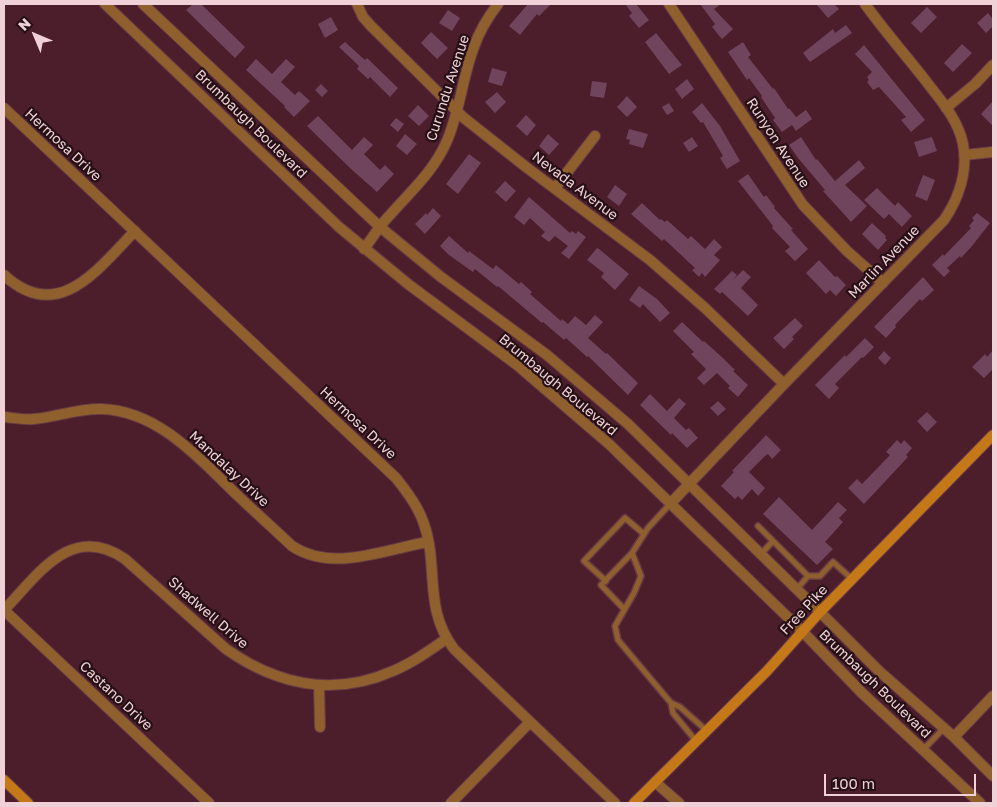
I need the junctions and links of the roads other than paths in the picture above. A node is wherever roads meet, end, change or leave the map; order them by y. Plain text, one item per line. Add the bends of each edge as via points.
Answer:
1 (105, 4) edge
2 (142, 4) edge
3 (357, 4) edge
4 (498, 4) edge
5 (669, 4) edge
6 (866, 4) edge
7 (993, 65) edge
8 (4, 108) edge
9 (946, 108) junction
10 (458, 111) junction
11 (595, 136) dead end
12 (993, 152) edge
13 (964, 155) junction
14 (555, 188) junction
15 (380, 227) junction
16 (135, 231) junction
17 (364, 249) junction
18 (4, 275) edge
19 (883, 283) junction
20 (784, 384) junction
21 (4, 417) edge
22 (993, 435) edge
23 (689, 484) junction
24 (670, 504) junction
25 (758, 526) dead end
26 (644, 534) junction
27 (773, 541) junction
28 (428, 542) junction
29 (632, 553) junction
30 (760, 554) junction
31 (808, 576) junction
32 (852, 579) junction
33 (606, 581) junction
34 (797, 589) junction
35 (624, 609) junction
36 (4, 610) edge
37 (820, 612) junction
38 (802, 632) junction
39 (446, 639) junction
40 (319, 685) junction
41 (993, 696) edge
42 (671, 703) junction
43 (530, 722) junction
44 (320, 727) dead end
45 (944, 728) junction
46 (707, 731) junction
47 (954, 737) junction
48 (696, 741) junction
49 (923, 750) junction
50 (993, 776) edge
51 (4, 780) edge
52 (655, 782) junction
53 (28, 803) edge
54 (209, 803) edge
55 (451, 803) edge
56 (615, 803) edge
57 (634, 803) edge
58 (678, 803) edge
59 (980, 803) edge

1 - 17 street, Brumbaugh Boulevard
2 - 15 street, Brumbaugh Boulevard
3 - 10 street, Nevada Avenue via 371,26
4 - 10 street, Curundu Avenue via 473,48
5 - 19 street, Runyon Avenue via 803,205
6 - 9 street, Marlin Avenue
7 - 9 street
8 - 16 street, Hermosa Drive
9 - 13 street, Marlin Avenue via 959,132
10 - 14 street, Nevada Avenue via 474,127
10 - 15 street, Curundu Avenue via 446,145 435,162 418,186
11 - 14 street
12 - 13 street
13 - 19 street, Marlin Avenue via 962,179 954,206
14 - 20 street, Nevada Avenue via 650,260
15 - 17 street, Curundu Avenue
15 - 23 street, Brumbaugh Boulevard via 441,278 567,372 628,424
16 - 18 street via 91,277 70,290 49,295 36,294 14,285
16 - 28 street, Hermosa Drive via 396,478 419,510
17 - 24 street, Brumbaugh Boulevard via 517,365 608,444
19 - 20 street, Marlin Avenue
20 - 23 street, Marlin Avenue
21 - 28 street, Mandalay Drive via 34,419 102,409 120,411 148,421 193,454 292,546 311,556 340,559
22 - 32 main road, Free Pike
23 - 24 street, Marlin Avenue
23 - 30 street, Brumbaugh Boulevard
24 - 26 lane
24 - 38 street, Brumbaugh Boulevard
25 - 27 lane
26 - 29 lane
26 - 33 lane via 625,518 584,561
27 - 30 lane
27 - 31 lane
28 - 39 street, Hermosa Drive via 433,599
29 - 33 lane
29 - 35 lane via 641,576
30 - 34 street, Brumbaugh Boulevard
31 - 32 lane via 820,576 833,562
31 - 34 lane
32 - 37 main road, Free Pike
33 - 35 lane via 601,585
34 - 37 street, Brumbaugh Boulevard
35 - 42 lane via 615,626 618,640
36 - 40 street, Shadwell Drive via 60,554 78,547 102,548 113,551 142,572 204,631 243,661 268,674
36 - 54 street, Castano Drive
37 - 38 main road, Free Pike
37 - 45 street, Brumbaugh Boulevard via 879,671
38 - 46 main road, Free Pike
38 - 49 street, Brumbaugh Boulevard
39 - 40 street, Shadwell Drive via 391,672 355,682
39 - 43 street, Hermosa Drive
40 - 44 street
41 - 47 street
42 - 46 lane via 680,706
42 - 48 lane via 673,713
43 - 55 street
43 - 56 street, Hermosa Drive
45 - 47 street, Brumbaugh Boulevard
45 - 49 lane
46 - 48 main road, Free Pike
47 - 50 street, Brumbaugh Boulevard
48 - 52 main road, Free Pike
49 - 59 street, Brumbaugh Boulevard
51 - 53 main road
52 - 57 main road, Free Pike
52 - 58 street

